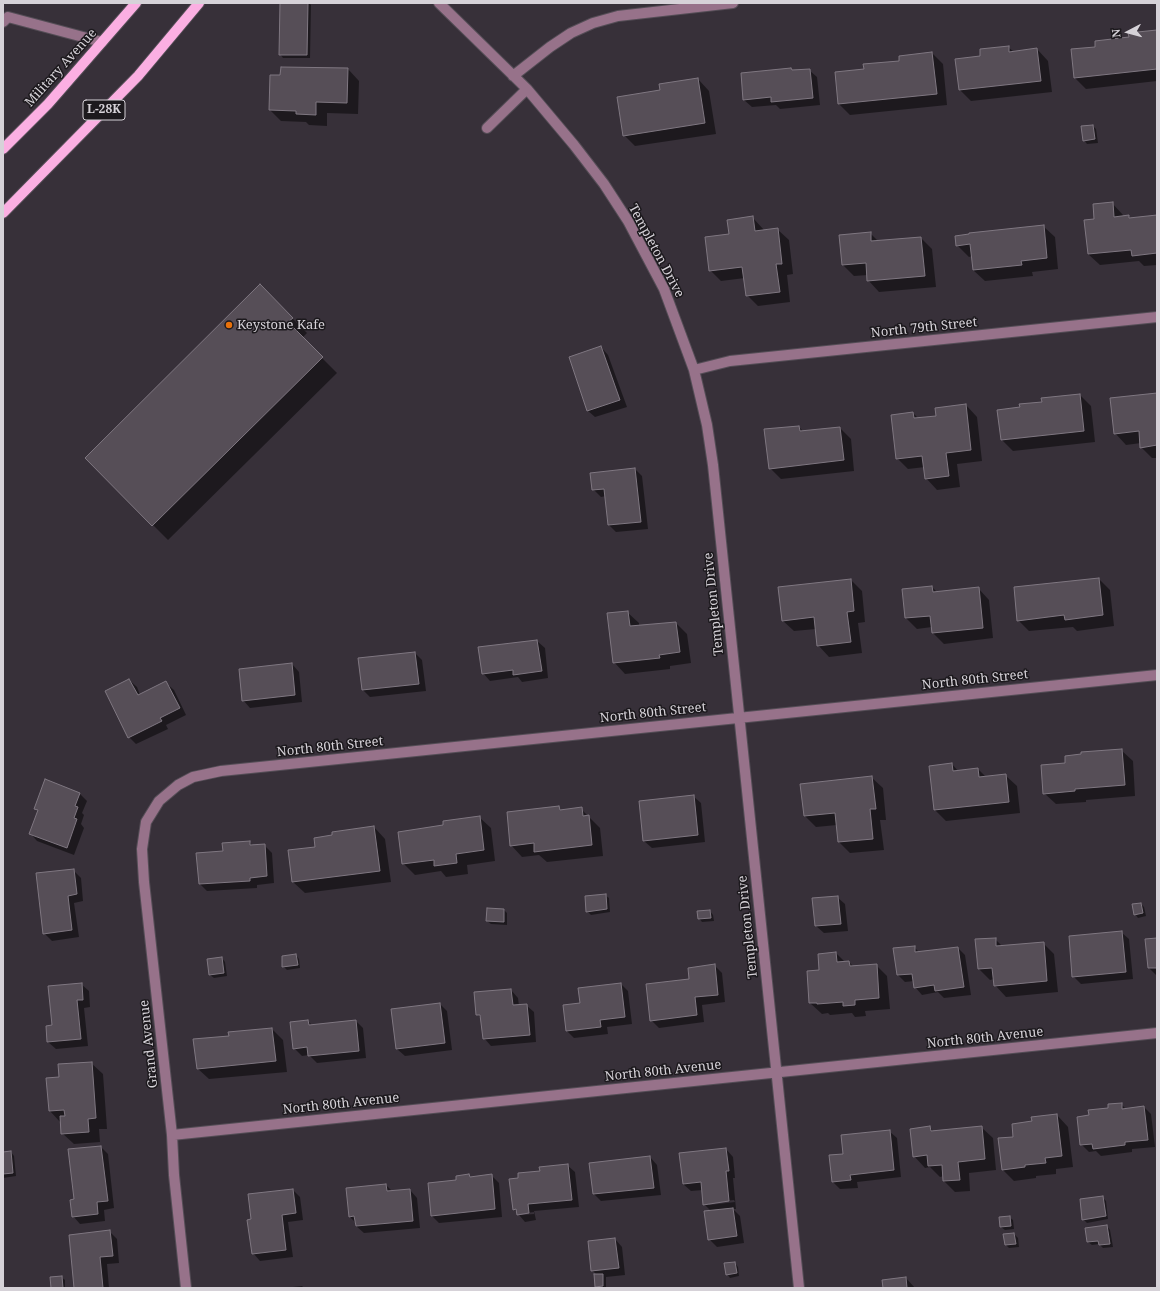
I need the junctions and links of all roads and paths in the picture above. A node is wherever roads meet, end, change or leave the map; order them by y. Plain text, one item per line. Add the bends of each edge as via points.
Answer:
1 (136, 3) edge
2 (199, 3) edge
3 (439, 3) edge
4 (733, 3) edge
5 (130, 7) edge
6 (5, 17) edge
7 (102, 42) junction
8 (514, 76) junction
9 (527, 89) junction
10 (486, 128) dead end
11 (3, 149) edge
12 (3, 213) edge
13 (1157, 317) edge
14 (694, 370) junction
15 (1157, 675) edge
16 (739, 718) junction
17 (159, 801) joint
18 (1157, 1033) edge
19 (776, 1072) junction
20 (172, 1134) junction
21 (186, 1288) edge
22 (799, 1288) edge

1 - 5 main road, Military Avenue
2 - 12 main road, L-28K via 138,76
3 - 8 street, Templeton Drive
4 - 8 street via 618,16 593,23 550,47
5 - 7 main road, Military Avenue
6 - 7 street
7 - 11 main road, Military Avenue via 48,104
8 - 9 street, Templeton Drive
9 - 10 street
9 - 14 street, Templeton Drive via 604,184 628,221 664,289
13 - 14 street, North 79th Street via 730,361
14 - 16 street, Templeton Drive via 713,465
15 - 16 street, North 80th Street
16 - 17 street, North 80th Street via 221,771 193,777 178,785
16 - 19 street, Templeton Drive
17 - 20 street, Grand Avenue via 146,822 142,849
18 - 19 street, North 80th Avenue
19 - 20 street, North 80th Avenue
19 - 22 street, Templeton Drive
20 - 21 street, Grand Avenue

